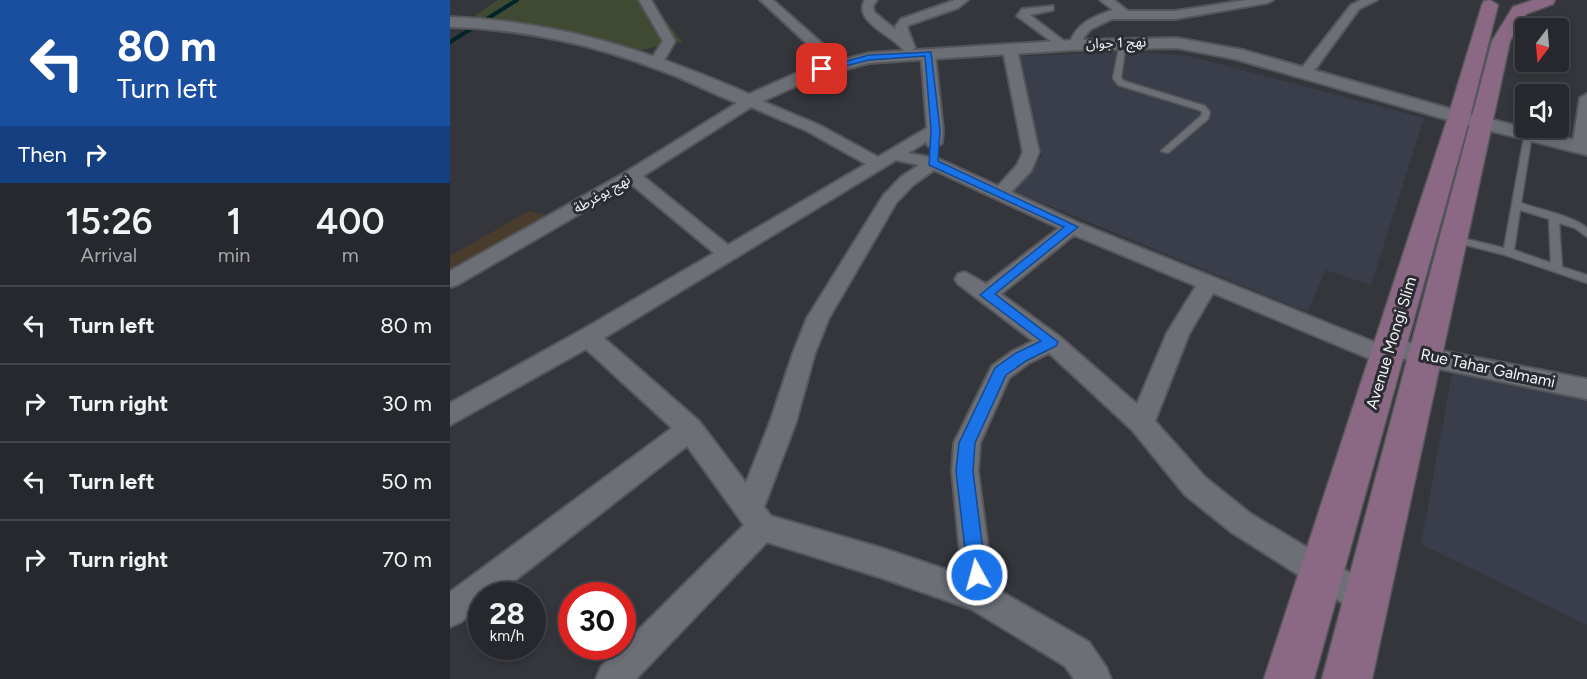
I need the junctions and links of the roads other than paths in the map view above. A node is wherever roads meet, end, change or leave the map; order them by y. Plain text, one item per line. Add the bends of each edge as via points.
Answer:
1 (661, 0) edge
2 (766, 0) edge
3 (962, 0) edge
4 (1106, 0) edge
5 (1267, 0) edge
6 (1371, 0) edge
7 (645, 1) edge
8 (868, 1) edge
9 (1154, 2) dead end
10 (1508, 3) edge
11 (1049, 8) dead end
12 (1116, 13) junction
13 (450, 22) edge
14 (1123, 43) junction
15 (1069, 45) junction
16 (916, 50) junction
17 (1010, 50) junction
18 (657, 61) junction
19 (837, 64) junction
20 (1306, 72) junction
21 (1586, 95) edge
22 (750, 101) junction
23 (1470, 120) junction
24 (935, 130) junction
25 (1515, 131) edge
26 (1527, 138) edge
27 (1544, 138) edge
28 (1583, 148) edge
29 (1165, 151) dead end
30 (887, 159) junction
31 (933, 163) junction
32 (632, 176) junction
33 (999, 195) junction
34 (1516, 205) junction
35 (1554, 216) junction
36 (1072, 227) junction
37 (1587, 234) edge
38 (1454, 239) junction
39 (1508, 252) junction
40 (726, 253) junction
41 (1557, 269) junction
42 (965, 279) dead end
43 (1587, 279) edge
44 (450, 280) edge
45 (1209, 283) junction
46 (986, 295) junction
47 (588, 337) junction
48 (1052, 342) junction
49 (1389, 351) junction
50 (1426, 357) junction
51 (1587, 389) edge
52 (450, 415) edge
53 (1141, 423) junction
54 (690, 429) junction
55 (755, 518) junction
56 (1322, 573) junction
57 (979, 596) junction
58 (1366, 600) junction
59 (450, 612) edge
60 (613, 679) edge
61 (1094, 679) edge
62 (1289, 679) edge
63 (1347, 679) edge

1 - 7 street
2 - 19 street
3 - 16 street via 905,22 901,27
4 - 12 street
5 - 12 street via 1175,15
6 - 20 street via 1355,7
7 - 18 street via 669,41
8 - 16 street via 866,10 870,16
9 - 12 street
10 - 23 main road, Avenue Mongi Slim via 1502,41
11 - 15 street via 1023,15
12 - 15 street via 1083,28
13 - 18 street via 524,26 591,40
14 - 15 street, نهج 1 جوان
14 - 20 street, نهج 1 جوان via 1208,48
14 - 29 lane via 1117,78 1121,83 1206,112
15 - 17 street, نهج 1 جوان
16 - 17 street, نهج 1 جوان
16 - 19 street, نهج 1 جوان
16 - 24 street
17 - 33 street via 1031,152 1025,166
18 - 22 street
19 - 22 street, نهج 1 جوان
20 - 23 street, نهج 1 جوان
21 - 28 street
22 - 30 street, Rue Tahar Galmami
22 - 32 street, نهج يوغرطة
23 - 25 street, نهج 1 جوان
23 - 38 main road, Avenue Mongi Slim
23 - 49 main road, Avenue Mongi Slim
24 - 30 street
24 - 31 street
26 - 34 lane
27 - 28 street, نهج 1 جوان
30 - 31 street, Rue Tahar Galmami
30 - 40 street
31 - 33 street, Rue Tahar Galmami
31 - 55 street via 889,200 818,318
32 - 40 street
32 - 44 street, نهج يوغرطة
33 - 36 street, Rue Tahar Galmami
34 - 35 lane
34 - 39 lane
35 - 37 lane via 1579,226
35 - 41 lane
36 - 45 street, Rue Tahar Galmami
36 - 46 street
38 - 39 lane
38 - 50 main road, Avenue Mongi Slim
39 - 41 lane
40 - 47 street
41 - 43 lane
42 - 46 street
45 - 49 street, Rue Tahar Galmami
45 - 53 street via 1178,333
46 - 48 street
47 - 52 street
47 - 54 street
48 - 53 street
48 - 57 street via 1000,372 967,443 964,471
49 - 50 street, Rue Tahar Galmami
49 - 56 main road, Avenue Mongi Slim
50 - 51 street, Rue Tahar Galmami
50 - 58 main road, Avenue Mongi Slim
53 - 56 street via 1195,486 1241,523
54 - 55 street
54 - 59 street
55 - 57 street
55 - 60 street
56 - 58 street
56 - 62 main road, Avenue Mongi Slim
57 - 61 street via 1077,654
58 - 63 main road, Avenue Mongi Slim

